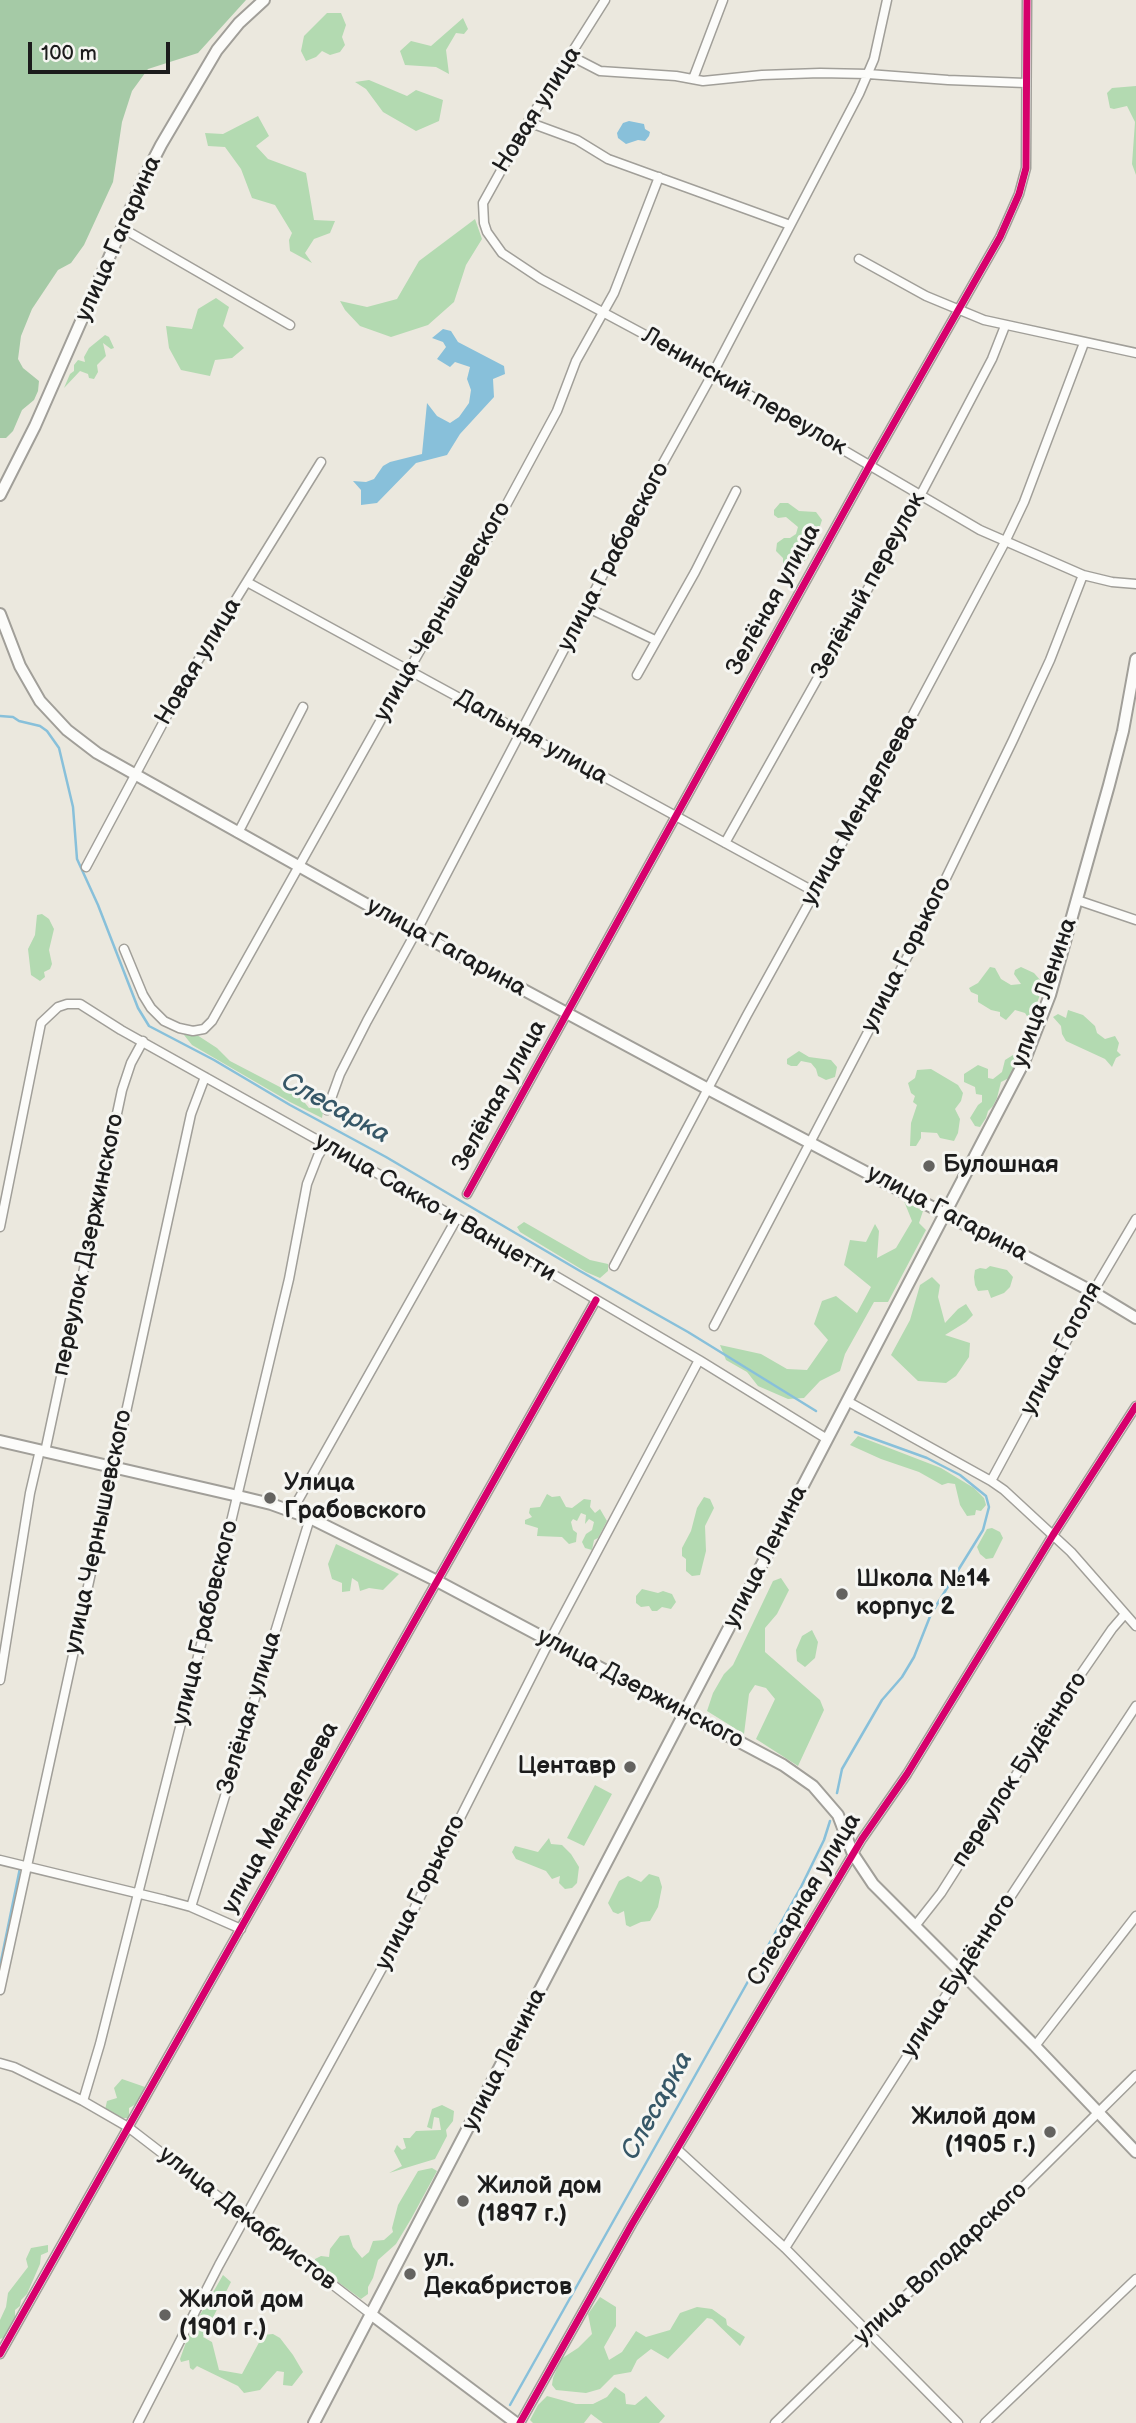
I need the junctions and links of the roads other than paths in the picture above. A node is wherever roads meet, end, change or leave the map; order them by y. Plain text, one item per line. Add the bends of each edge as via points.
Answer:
1 (264, 0) edge
2 (605, 0) edge
3 (723, 0) edge
4 (887, 0) edge
5 (1027, 0) edge
6 (571, 56) junction
7 (868, 74) junction
8 (693, 79) junction
9 (1025, 83) junction
10 (528, 122) junction
11 (659, 177) junction
12 (484, 223) joint
13 (790, 225) junction
14 (122, 228) junction
15 (859, 259) dead end
16 (958, 310) junction
17 (605, 312) junction
18 (290, 325) dead end
19 (1005, 326) junction
20 (1084, 343) junction
21 (1136, 353) edge
22 (713, 373) junction
23 (321, 462) dead end
24 (870, 465) junction
25 (736, 491) dead end
26 (0, 495) edge
27 (920, 496) junction
28 (1005, 542) junction
29 (1083, 575) junction
30 (247, 582) junction
31 (1136, 584) edge
32 (586, 607) junction
33 (0, 614) edge
34 (4, 638) edge
35 (655, 640) junction
36 (1136, 659) edge
37 (409, 669) junction
38 (637, 676) dead end
39 (303, 707) dead end
40 (521, 733) junction
41 (134, 774) junction
42 (676, 818) junction
43 (239, 833) junction
44 (725, 843) junction
45 (298, 866) junction
46 (86, 867) dead end
47 (815, 892) junction
48 (1077, 900) junction
49 (1136, 920) edge
50 (416, 932) junction
51 (124, 949) dead end
52 (568, 1014) junction
53 (143, 1041) junction
54 (205, 1077) junction
55 (708, 1089) junction
56 (327, 1110) dead end
57 (811, 1142) junction
58 (325, 1144) junction
59 (467, 1195) dead end
60 (946, 1213) junction
61 (457, 1218) junction
62 (1136, 1219) edge
63 (0, 1227) edge
64 (614, 1266) dead end
65 (1093, 1292) junction
66 (596, 1300) junction
67 (1136, 1318) edge
68 (714, 1326) dead end
69 (699, 1360) junction
70 (847, 1401) junction
71 (1136, 1406) edge
72 (827, 1439) junction
73 (0, 1441) edge
74 (42, 1451) junction
75 (112, 1467) junction
76 (991, 1481) junction
77 (238, 1496) junction
78 (292, 1511) junction
79 (310, 1518) junction
80 (1053, 1535) junction
81 (437, 1581) junction
82 (1125, 1614) junction
83 (1136, 1626) edge
84 (549, 1642) junction
85 (0, 1680) edge
86 (1136, 1706) edge
87 (685, 1711) junction
88 (853, 1854) junction
89 (0, 1860) edge
90 (27, 1866) junction
91 (138, 1893) junction
92 (191, 1908) junction
93 (1136, 1916) edge
94 (915, 1926) junction
95 (241, 1929) junction
96 (961, 1972) junction
97 (0, 1990) edge
98 (1035, 2046) junction
99 (0, 2063) edge
100 (1136, 2075) edge
101 (83, 2101) junction
102 (1098, 2113) junction
103 (128, 2127) junction
104 (678, 2150) junction
105 (1136, 2152) edge
106 (246, 2218) junction
107 (785, 2248) junction
108 (1136, 2279) edge
109 (372, 2315) junction
110 (868, 2331) junction
111 (0, 2354) edge
112 (138, 2423) edge
113 (314, 2423) edge
114 (518, 2423) edge
115 (775, 2423) edge
116 (958, 2423) edge
117 (985, 2423) edge

1 - 14 main road, улица Гагарина via 228,36 203,72
2 - 6 street, Новая улица
3 - 8 street
4 - 7 street, улица Грабовского
5 - 9 street, Зелёная улица
6 - 8 street via 600,71
6 - 10 street, Новая улица
7 - 8 street via 783,74 712,82
7 - 9 street
7 - 13 street, улица Грабовского
9 - 16 street, Зелёная улица via 1024,178 1000,237
10 - 11 street
10 - 12 street, Новая улица via 486,194
11 - 13 street
11 - 17 street, улица Чернышевского
12 - 17 street, Ленинский переулок via 511,260
13 - 22 street, улица Грабовского
14 - 18 street
14 - 26 main road, улица Гагарина
15 - 16 street
16 - 19 street
16 - 24 street, Зелёная улица
17 - 22 street, Ленинский переулок
17 - 37 street, улица Чернышевского via 495,527
19 - 20 street
19 - 27 street, Зелёный переулок
20 - 21 street
20 - 28 street, улица Менделеева
22 - 24 street, Ленинский переулок
22 - 32 street, улица Грабовского
23 - 30 street, Новая улица
24 - 27 street, Ленинский переулок
24 - 42 street, Зелёная улица
25 - 35 street
27 - 28 street, Ленинский переулок
27 - 44 street, Зелёный переулок
28 - 29 street, Ленинский переулок
28 - 47 street, улица Менделеева
29 - 31 street, Ленинский переулок
29 - 57 street, улица Горького via 1007,752
30 - 37 street, Дальняя улица
30 - 41 street, Новая улица
32 - 35 street
32 - 40 street, улица Грабовского
33 - 34 main road, улица Гагарина
34 - 41 main road, улица Гагарина via 30,687 54,717 82,743
35 - 38 street
36 - 48 main road, улица Ленина via 1115,763
37 - 40 street, Дальняя улица
37 - 45 street, улица Чернышевского
39 - 43 street
40 - 42 street, Дальняя улица
40 - 50 street, улица Грабовского
41 - 43 main road, улица Гагарина
41 - 46 street, Новая улица
42 - 44 street, Дальняя улица
42 - 52 street, Зелёная улица
43 - 45 main road, улица Гагарина
44 - 47 street, Дальняя улица
45 - 50 main road, улица Гагарина
45 - 51 street, улица Чернышевского via 212,1021 199,1031 171,1025 156,1014
47 - 55 street, улица Менделеева
48 - 49 street
48 - 60 main road, улица Ленина via 1032,1044
50 - 52 main road, улица Гагарина
50 - 56 street, улица Грабовского via 349,1055
52 - 55 main road, улица Гагарина
52 - 59 street, Зелёная улица
53 - 54 street, улица Сакко и Ванцетти
53 - 63 street, улица Сакко и Ванцетти via 80,1004 58,1007 41,1023
53 - 74 street, переулок Дзержинского via 119,1103
54 - 58 street, улица Сакко и Ванцетти
54 - 75 street, улица Чернышевского via 191,1114
55 - 57 main road, улица Гагарина
55 - 64 street, улица Менделеева
57 - 60 main road, улица Гагарина
57 - 68 street, улица Горького
58 - 61 street, улица Сакко и Ванцетти
58 - 77 street, улица Грабовского via 307,1184
60 - 65 main road, улица Гагарина
60 - 70 main road, улица Ленина
61 - 66 street, улица Сакко и Ванцетти
61 - 78 street
62 - 65 street, улица Гоголя
65 - 67 main road, улица Гагарина
65 - 76 street, улица Гоголя
66 - 69 street, улица Сакко и Ванцетти
66 - 81 street, улица Менделеева
69 - 72 street, улица Сакко и Ванцетти
69 - 84 street, улица Горького
70 - 72 main road, улица Ленина
70 - 76 street
71 - 80 street, Слесарная улица
72 - 87 main road, улица Ленина
73 - 74 main road, улица Дзержинского
74 - 75 main road, улица Дзержинского
74 - 85 street, переулок Дзержинского via 30,1493
75 - 77 main road, улица Дзержинского
75 - 90 street, улица Чернышевского
76 - 80 street
77 - 78 main road, улица Дзержинского
77 - 91 street, улица Грабовского
78 - 79 main road, улица Дзержинского
79 - 81 main road, улица Дзержинского
79 - 92 street, Зелёная улица
80 - 82 street
80 - 88 street, Слесарная улица
81 - 84 main road, улица Дзержинского
81 - 95 street, улица Менделеева
82 - 83 street
82 - 94 street, переулок Будённого
84 - 87 main road, улица Дзержинского
84 - 106 street, улица Горького via 409,1919
86 - 96 street, улица Будённого
87 - 88 main road, улица Дзержинского via 805,1779 838,1815
87 - 109 main road, улица Ленина
88 - 94 main road, улица Дзержинского via 873,1884
88 - 104 street, Слесарная улица
89 - 90 street
90 - 91 street
90 - 97 street, улица Чернышевского
91 - 92 street
91 - 101 street, улица Грабовского
92 - 95 street
93 - 98 street
94 - 96 main road, улица Дзержинского
95 - 103 street, улица Менделеева
96 - 98 main road, улица Дзержинского
96 - 107 street, улица Будённого
98 - 102 main road, улица Дзержинского
99 - 101 street, улица Декабристов
100 - 102 street, улица Володарского
101 - 103 street, улица Декабристов
102 - 105 main road, улица Дзержинского
102 - 110 street, улица Володарского
103 - 106 street, улица Декабристов
103 - 111 street, улица Менделеева
104 - 107 street
104 - 114 street, Слесарная улица
106 - 109 street, улица Декабристов
106 - 112 street, улица Горького
107 - 110 street
108 - 117 street
109 - 113 main road, улица Ленина
109 - 114 main road, улица Декабристов
110 - 115 street, улица Володарского
110 - 116 street

